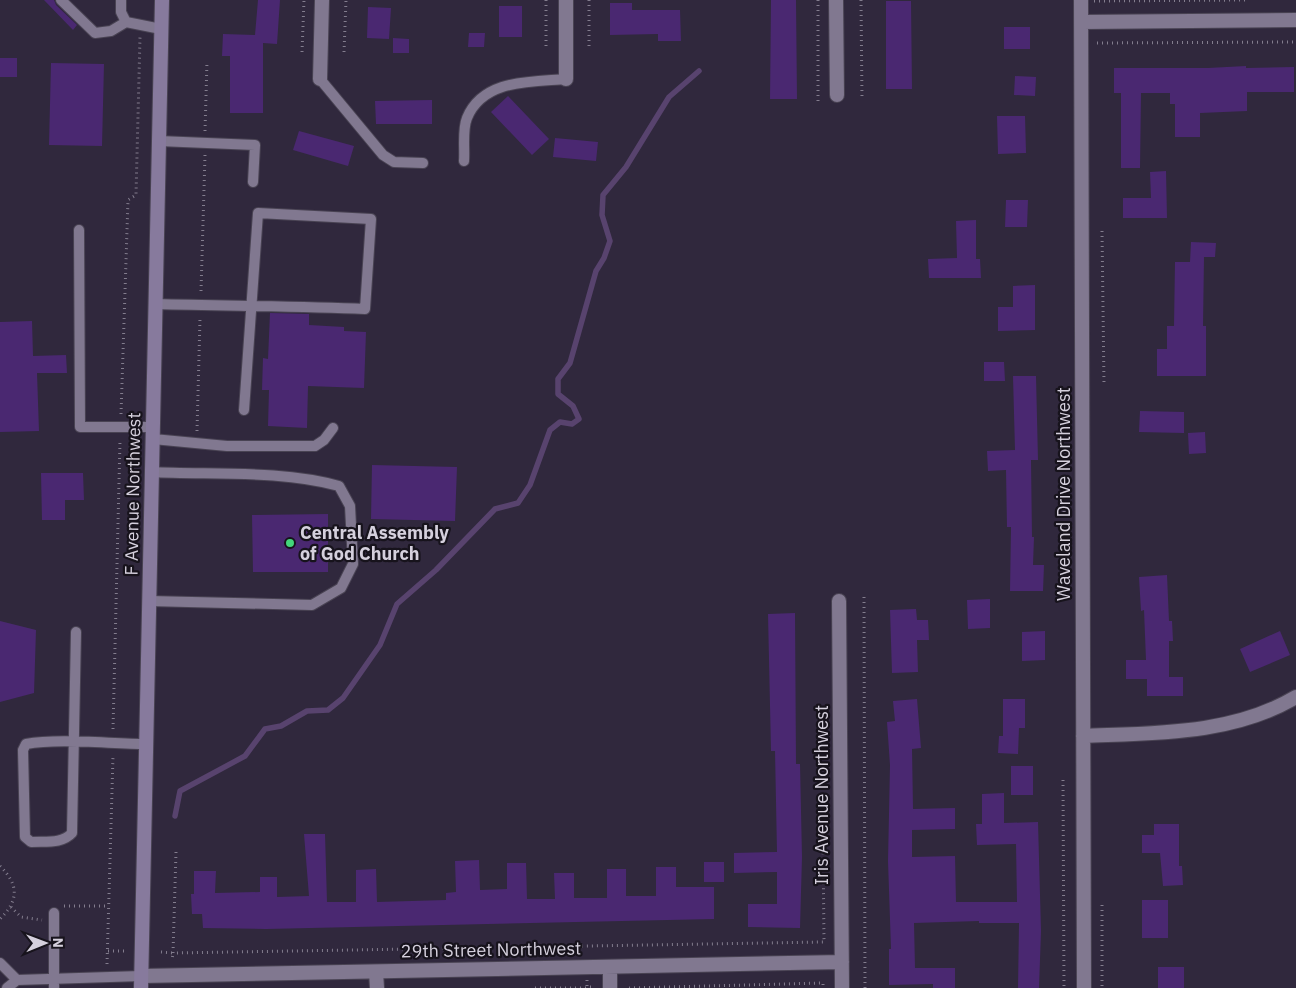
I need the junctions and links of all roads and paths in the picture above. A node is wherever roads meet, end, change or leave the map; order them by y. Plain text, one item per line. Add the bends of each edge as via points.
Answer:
1 (60, 0) edge
2 (120, 0) edge
3 (162, 0) edge
4 (304, 0) edge
5 (322, 0) edge
6 (346, 0) edge
7 (546, 0) edge
8 (566, 0) edge
9 (589, 0) edge
10 (818, 0) edge
11 (836, 0) edge
12 (861, 0) edge
13 (1247, 0) edge
14 (1081, 1) edge
15 (1296, 20) edge
16 (126, 22) junction
17 (1082, 22) junction
18 (141, 25) junction
19 (161, 29) junction
20 (1296, 42) edge
21 (1082, 43) junction
22 (546, 46) dead end
23 (589, 47) dead end
24 (302, 52) dead end
25 (344, 52) dead end
26 (207, 61) dead end
27 (320, 79) joint
28 (566, 79) joint
29 (837, 95) dead end
30 (862, 99) dead end
31 (818, 102) dead end
32 (159, 141) junction
33 (205, 143) junction
34 (464, 161) dead end
35 (423, 163) dead end
36 (253, 182) dead end
37 (79, 230) dead end
38 (1102, 231) dead end
39 (156, 304) junction
40 (201, 306) junction
41 (252, 306) junction
42 (1104, 384) dead end
43 (244, 410) dead end
44 (121, 427) junction
45 (333, 428) dead end
46 (153, 433) junction
47 (197, 443) junction
48 (1064, 456) dead end
49 (152, 472) junction
50 (1064, 558) dead end
51 (864, 597) dead end
52 (149, 601) junction
53 (839, 601) dead end
54 (76, 632) dead end
55 (1296, 697) edge
56 (1083, 736) junction
57 (73, 743) junction
58 (113, 744) junction
59 (146, 744) junction
60 (1063, 780) dead end
61 (823, 833) dead end
62 (176, 852) dead end
63 (0, 866) edge
64 (1102, 905) dead end
65 (54, 913) dead end
66 (0, 919) edge
67 (108, 951) junction
68 (132, 951) dead end
69 (161, 952) dead end
70 (173, 953) junction
71 (172, 960) dead end
72 (842, 962) junction
73 (0, 963) edge
74 (610, 967) junction
75 (376, 972) junction
76 (107, 977) junction
77 (17, 980) junction
78 (141, 982) edge
79 (54, 983) edge
80 (7, 988) edge
81 (377, 988) edge
82 (536, 988) edge
83 (587, 988) edge
84 (610, 988) edge
85 (629, 988) edge
86 (824, 988) edge
87 (842, 988) edge
88 (866, 988) edge
89 (1064, 988) edge
90 (1084, 988) edge
91 (1102, 988) edge

1 - 16 lane via 95,33 111,31
2 - 16 lane
3 - 19 main road, F Avenue Northwest
4 - 24 path
5 - 27 street
6 - 25 path
7 - 22 path
8 - 28 street
9 - 23 path
10 - 31 path
11 - 29 street
12 - 30 path
13 - 14 path
14 - 17 street, Waveland Drive Northwest
15 - 17 street
16 - 18 lane
17 - 21 street, Waveland Drive Northwest
18 - 19 lane
18 - 44 path via 136,195 128,200
19 - 32 main road, F Avenue Northwest
20 - 21 path
21 - 56 street, Waveland Drive Northwest
26 - 33 path
27 - 35 lane via 383,155 394,162
28 - 34 lane via 502,85 480,98 466,119
32 - 33 lane
32 - 39 main road, F Avenue Northwest
33 - 36 lane via 255,145
33 - 40 path
37 - 44 lane via 80,427
38 - 42 path
39 - 40 lane
39 - 46 main road, F Avenue Northwest
40 - 41 lane
40 - 47 path
41 - 41 lane via 365,309 371,219 258,213
41 - 43 lane
44 - 46 lane
44 - 58 path
45 - 47 lane via 315,446
46 - 47 lane
46 - 49 main road, F Avenue Northwest
48 - 50 path
49 - 52 main road, F Avenue Northwest
49 - 52 lane via 319,480 339,486 350,506 353,564 341,588 312,605
51 - 88 path
52 - 59 main road, F Avenue Northwest
53 - 72 street, Iris Avenue Northwest
54 - 57 lane
55 - 56 street via 1275,710 1221,726
56 - 90 street, Waveland Drive Northwest
57 - 57 lane via 72,833 66,840 31,842 25,836 24,828 23,750 26,744 38,742
57 - 58 lane
58 - 59 lane
58 - 67 path
59 - 78 main road, F Avenue Northwest
60 - 89 path
61 - 70 path via 824,942
62 - 70 path
63 - 66 path via 10,876 15,890 11,908
64 - 91 path
65 - 79 lane
67 - 68 path
67 - 76 path
69 - 70 path
70 - 71 path
72 - 74 street, 29th Street Northwest
72 - 87 street, Iris Avenue Northwest
73 - 77 lane
74 - 75 street, 29th Street Northwest
74 - 84 street
75 - 78 street, 29th Street Northwest
75 - 81 street
76 - 78 lane
76 - 79 lane
77 - 79 lane
77 - 80 lane
82 - 83 path
85 - 86 path via 824,983

